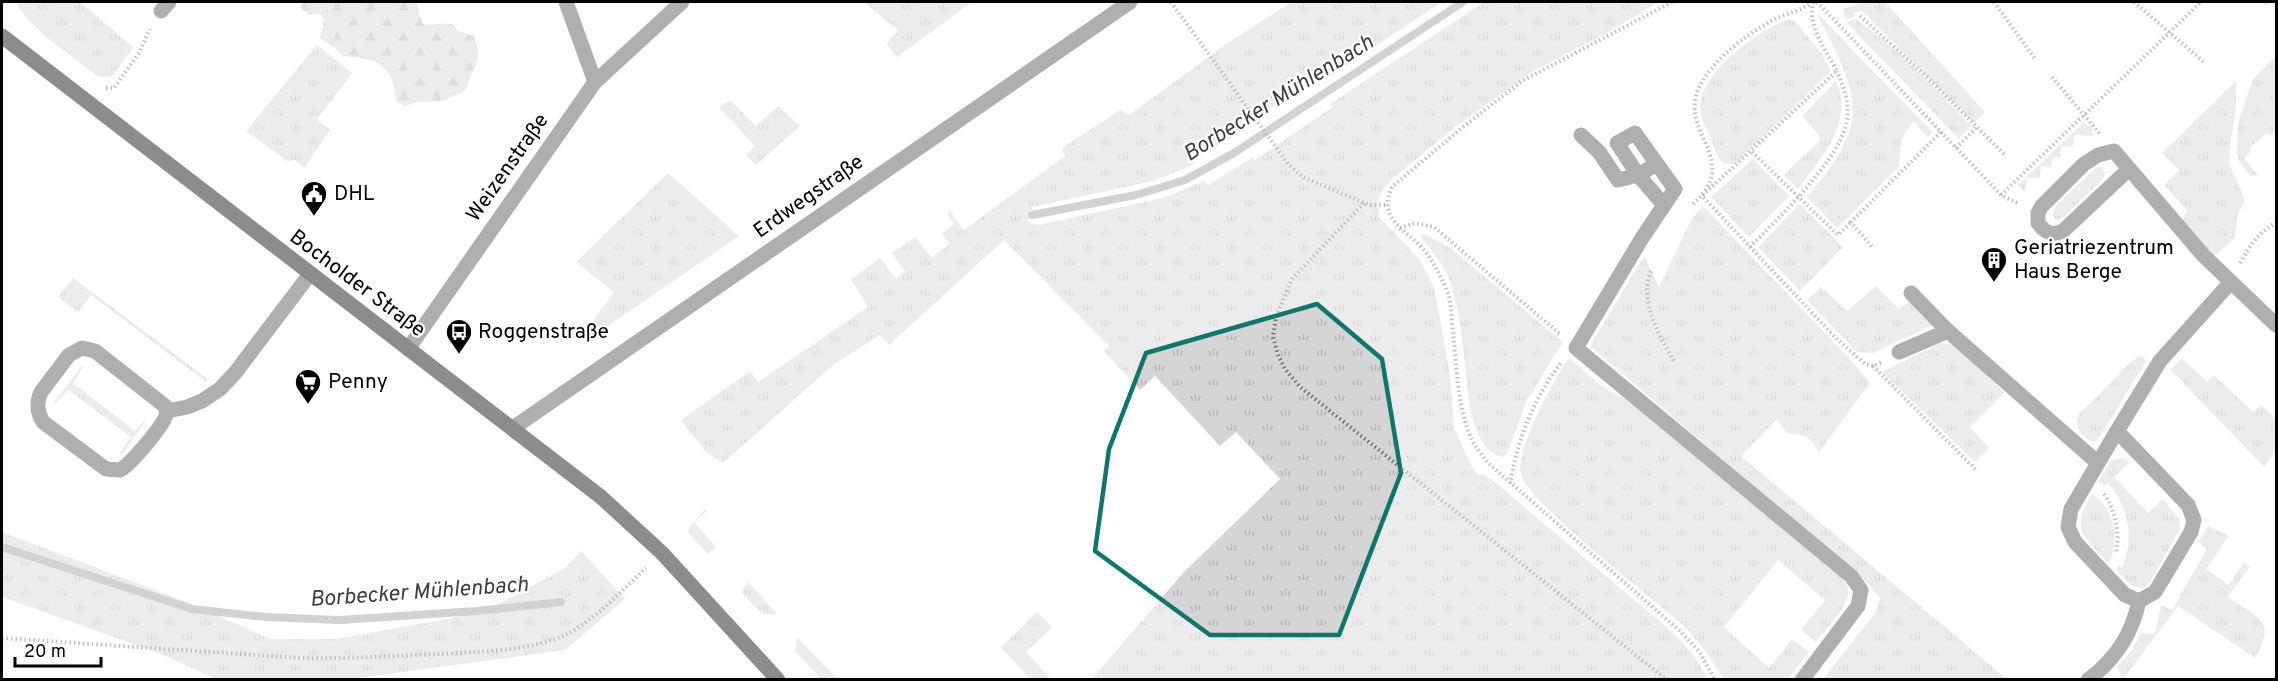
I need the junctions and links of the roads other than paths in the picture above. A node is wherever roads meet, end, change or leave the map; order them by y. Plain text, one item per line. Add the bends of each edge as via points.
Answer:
1 (566, 2) edge
2 (682, 2) edge
3 (1130, 2) edge
4 (2, 36) edge
5 (595, 82) junction
6 (1581, 135) dead end
7 (1617, 143) junction
8 (1599, 152) junction
9 (1657, 164) junction
10 (2129, 169) junction
11 (1638, 175) junction
12 (1666, 202) junction
13 (310, 274) junction
14 (2230, 283) junction
15 (1911, 293) dead end
16 (2277, 325) edge
17 (1947, 332) junction
18 (408, 349) junction
19 (1899, 352) road end
20 (167, 411) junction
21 (513, 428) junction
22 (2117, 431) junction
23 (2098, 463) junction
24 (2139, 601) junction
25 (777, 680) edge
26 (1802, 680) edge
27 (2088, 680) edge

1 - 5 street
2 - 5 street, Weizenstraße
3 - 21 street, Erdwegstraße
4 - 13 main road, Bocholder Straße
5 - 18 street, Weizenstraße
6 - 8 street
7 - 8 street
7 - 9 street via 1635,133
7 - 11 street
8 - 11 street via 1618,180
9 - 11 street
9 - 12 street via 1675,189
10 - 10 street via 2114,151 2098,155 2046,201 2038,213 2038,223 2048,233 2063,231
10 - 14 street
11 - 12 street
12 - 26 street via 1573,346 1851,576 1862,590 1858,606
13 - 18 main road, Bocholder Straße
13 - 20 street via 220,389 202,401
14 - 16 street
14 - 22 street via 2156,367
15 - 17 street
17 - 19 street
17 - 23 street
18 - 21 main road, Bocholder Straße
20 - 20 street via 162,402 88,348 69,355 41,392 37,407 43,423 113,471 131,462
21 - 25 main road, Bocholder Straße via 622,515 662,553
22 - 23 street
22 - 24 street via 2188,505 2193,516 2191,532 2164,578 2151,596
23 - 24 street via 2071,509 2068,527 2075,542 2125,595
24 - 27 street via 2121,647

